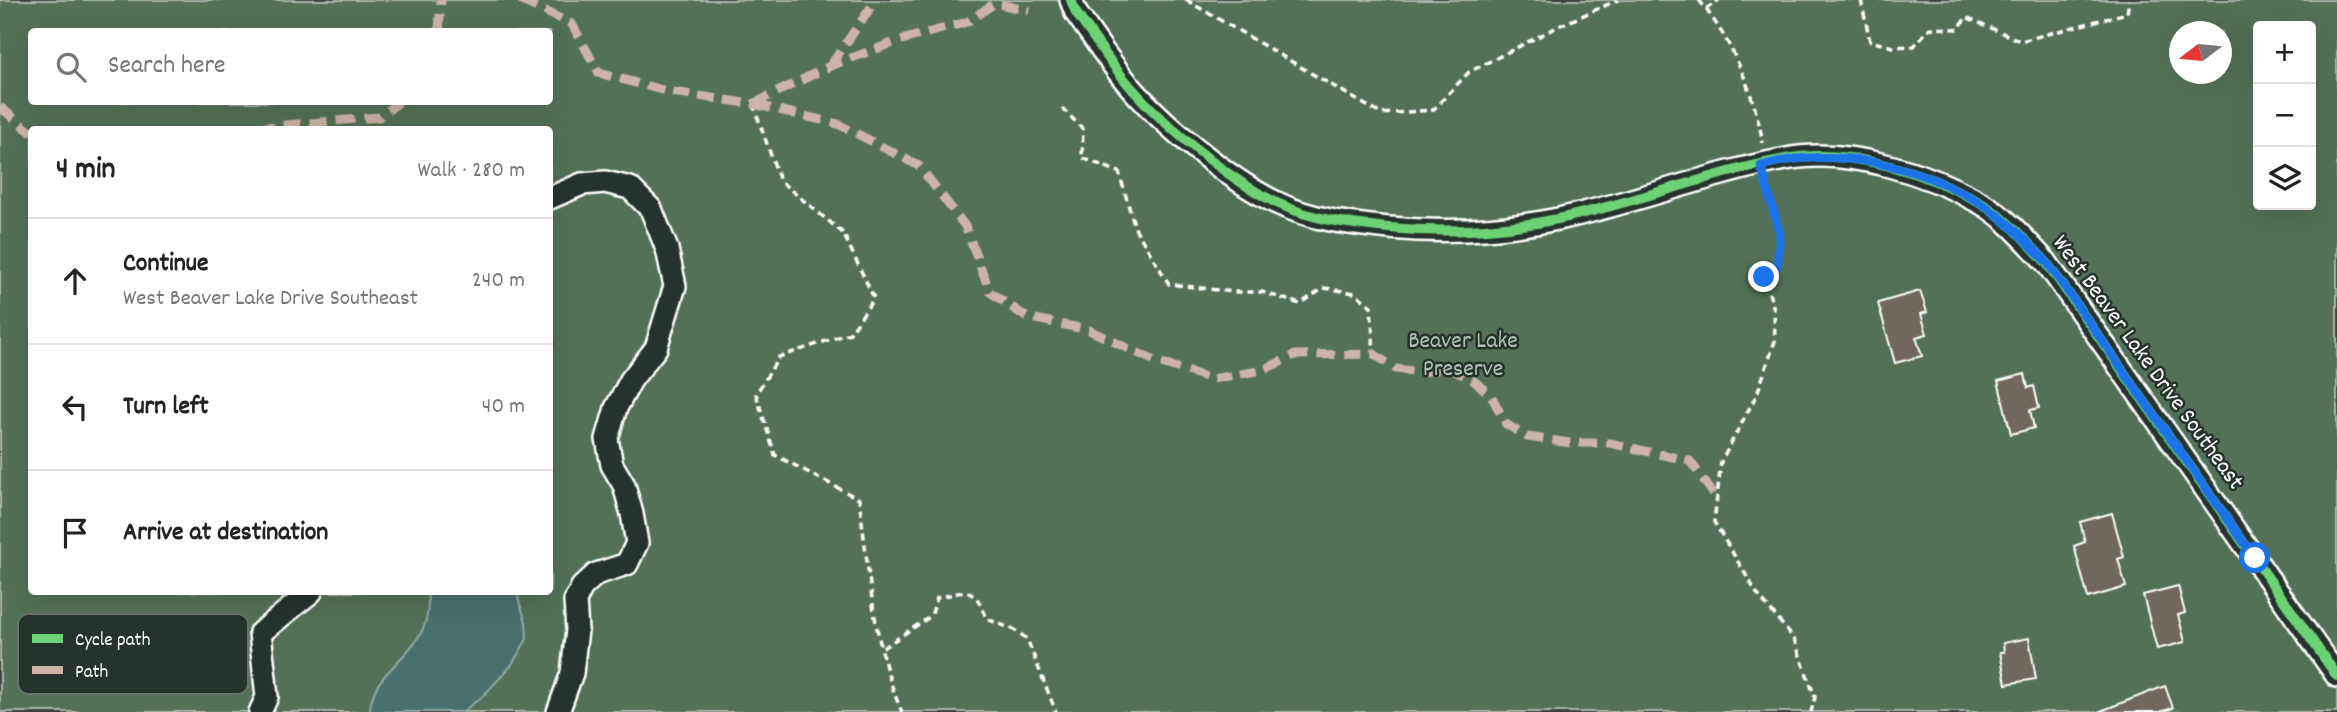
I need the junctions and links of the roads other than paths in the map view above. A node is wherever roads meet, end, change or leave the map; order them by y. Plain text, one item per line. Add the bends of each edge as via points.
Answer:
1 (1071, 0) edge
2 (553, 197) edge
3 (307, 595) edge
4 (2337, 676) edge
5 (260, 712) edge
6 (558, 712) edge

1 - 4 street, West Beaver Lake Drive Southeast via 1126,81 1169,125 1276,203 1347,224 1411,230 1559,219 1787,158 1873,163 1924,176 1982,204 2046,261
2 - 6 street via 582,184 605,182 630,188 651,209 675,285 656,348 631,380 607,439 612,465 624,485 637,543 627,564 596,574 575,601 572,673
3 - 5 street via 260,633 267,697

